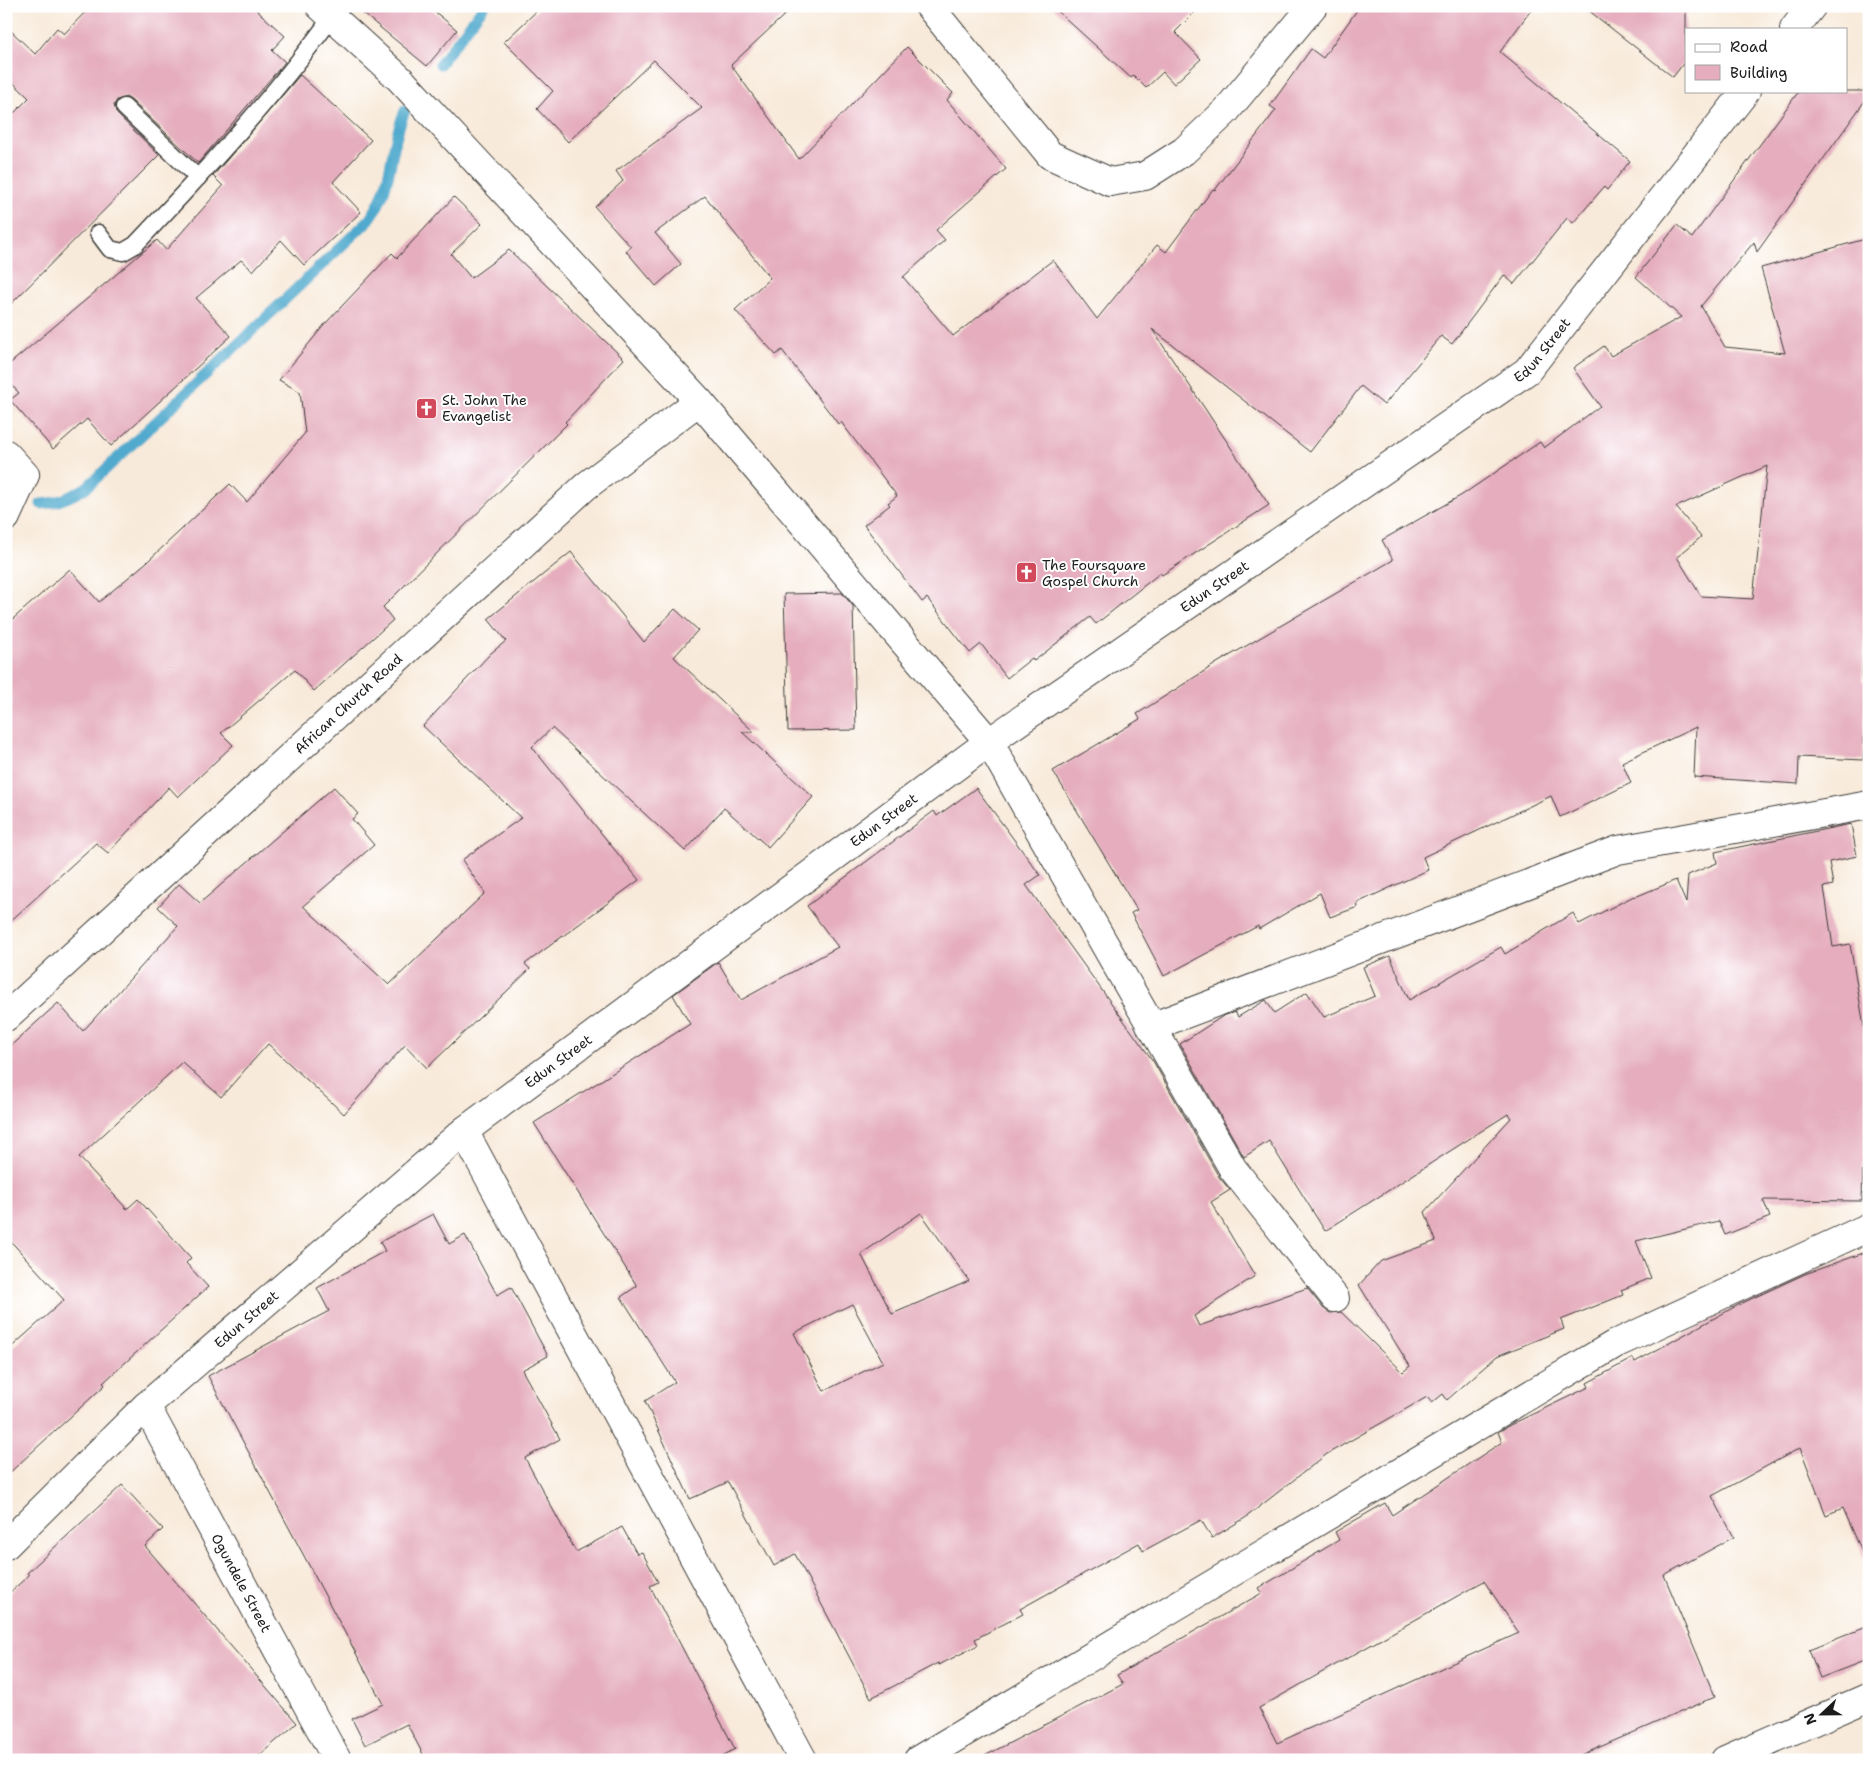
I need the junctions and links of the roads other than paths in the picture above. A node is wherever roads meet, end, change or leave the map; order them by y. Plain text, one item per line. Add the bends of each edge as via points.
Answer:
1 (929, 6) edge
2 (1313, 6) edge
3 (1812, 6) edge
4 (326, 11) edge
5 (1795, 28) edge
6 (1745, 92) edge
7 (124, 107) dead end
8 (198, 178) junction
9 (98, 234) dead end
10 (698, 401) junction
11 (6, 454) edge
12 (6, 517) edge
13 (989, 742) junction
14 (1869, 805) edge
15 (6, 1017) edge
16 (1151, 1027) junction
17 (464, 1132) junction
18 (1869, 1226) edge
19 (1335, 1298) dead end
20 (146, 1406) junction
21 (6, 1546) edge
22 (1869, 1697) edge
23 (336, 1760) edge
24 (804, 1760) edge
25 (918, 1760) edge
26 (1725, 1760) edge

1 - 2 street via 1050,155 1110,182 1145,176 1184,151 1226,111
3 - 5 street
4 - 8 lane via 311,45
4 - 10 street via 400,79
6 - 13 street, Edun Street via 1527,371
7 - 8 lane
8 - 9 lane via 135,245 122,252 110,249
10 - 13 street
10 - 15 street, African Church Road via 586,486
11 - 12 street via 25,475
13 - 16 street
13 - 17 street, Edun Street
14 - 16 street via 1618,850
16 - 19 street via 1233,1169
17 - 20 street, Edun Street
17 - 24 street
18 - 25 street via 1616,1344
20 - 21 street, Edun Street
20 - 23 street, Ogundele Street
22 - 26 street

